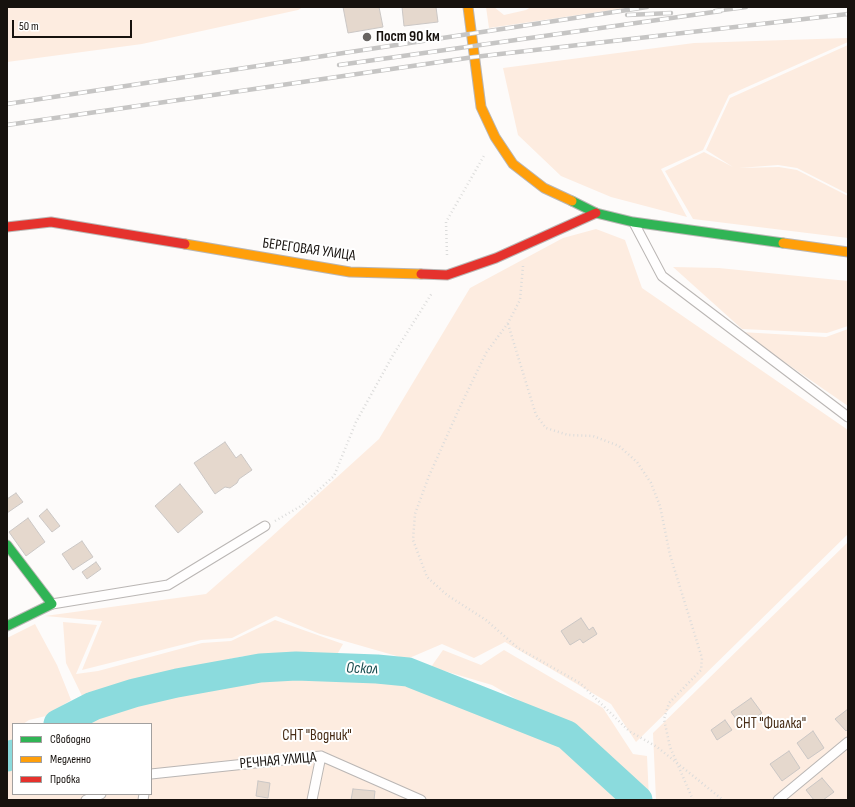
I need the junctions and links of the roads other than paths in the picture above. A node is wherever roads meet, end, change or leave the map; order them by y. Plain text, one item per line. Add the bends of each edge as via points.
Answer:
1 (468, 7) edge
2 (596, 213) junction
3 (634, 222) junction
4 (7, 227) edge
5 (848, 252) edge
6 (848, 417) edge
7 (265, 526) road end
8 (7, 546) edge
9 (52, 604) junction
10 (7, 626) edge
11 (848, 742) edge
12 (322, 756) junction
13 (152, 774) edge
14 (98, 795) edge
15 (86, 800) edge
16 (312, 800) edge
17 (421, 800) edge
18 (778, 800) edge

1 - 2 street via 481,107 495,137 513,164 544,188
2 - 3 street
2 - 4 street, БЕРЕГОВАЯ УЛИЦА via 496,258 447,275 350,272 51,222
3 - 5 street
3 - 6 lane via 662,276
7 - 9 lane via 168,585
8 - 9 street
9 - 10 street
11 - 18 lane
12 - 13 lane, РЕЧНАЯ УЛИЦА
12 - 16 lane
12 - 17 lane, РЕЧНАЯ УЛИЦА
14 - 15 lane

